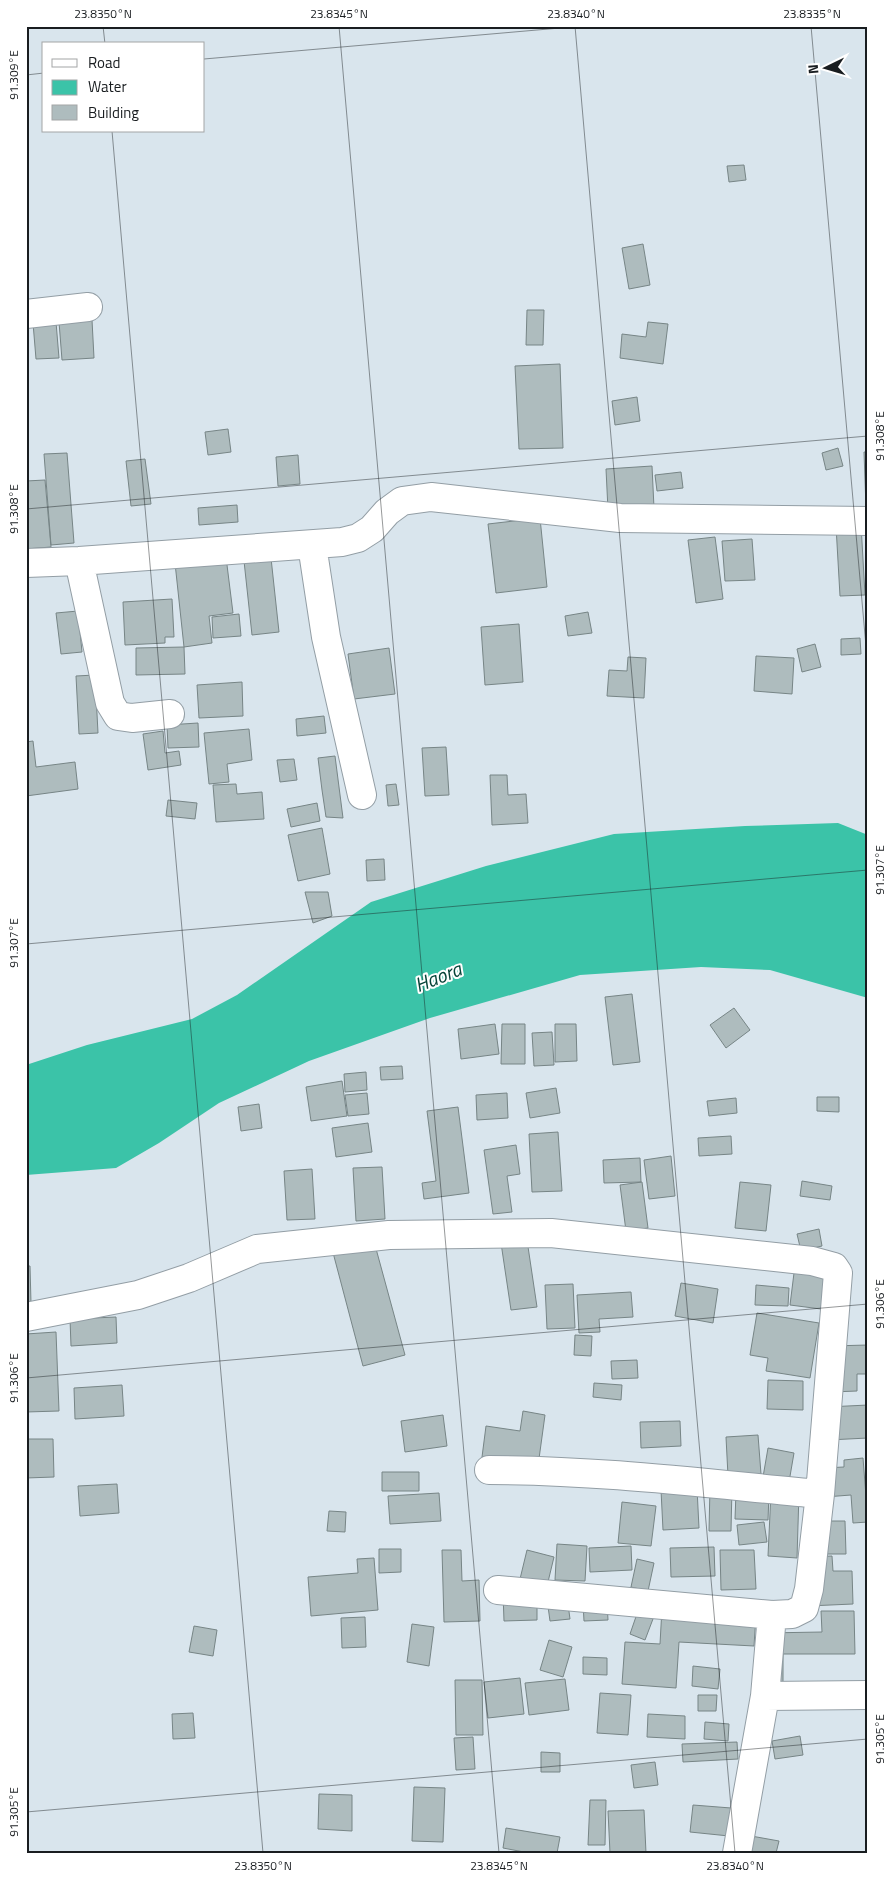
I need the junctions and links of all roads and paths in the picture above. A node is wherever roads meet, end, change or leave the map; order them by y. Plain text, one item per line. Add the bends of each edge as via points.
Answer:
1 (88, 307) dead end
2 (26, 314) edge
3 (868, 521) edge
4 (312, 545) junction
5 (79, 561) junction
6 (26, 562) edge
7 (170, 714) dead end
8 (362, 795) dead end
9 (26, 1317) edge
10 (489, 1470) dead end
11 (820, 1494) junction
12 (498, 1590) dead end
13 (772, 1615) junction
14 (868, 1695) edge
15 (765, 1696) junction
16 (737, 1853) edge

1 - 2 street
3 - 4 street via 620,518 431,497 402,501 358,538
4 - 5 street
4 - 8 street via 326,637
5 - 6 street
5 - 7 street via 110,703 118,716 132,718
9 - 11 street via 138,1295 258,1249 389,1235 551,1233 812,1261 834,1267 838,1273
10 - 11 street via 624,1474
11 - 13 street via 810,1590 804,1608 792,1614
12 - 13 street
13 - 15 street
14 - 15 street
15 - 16 street

